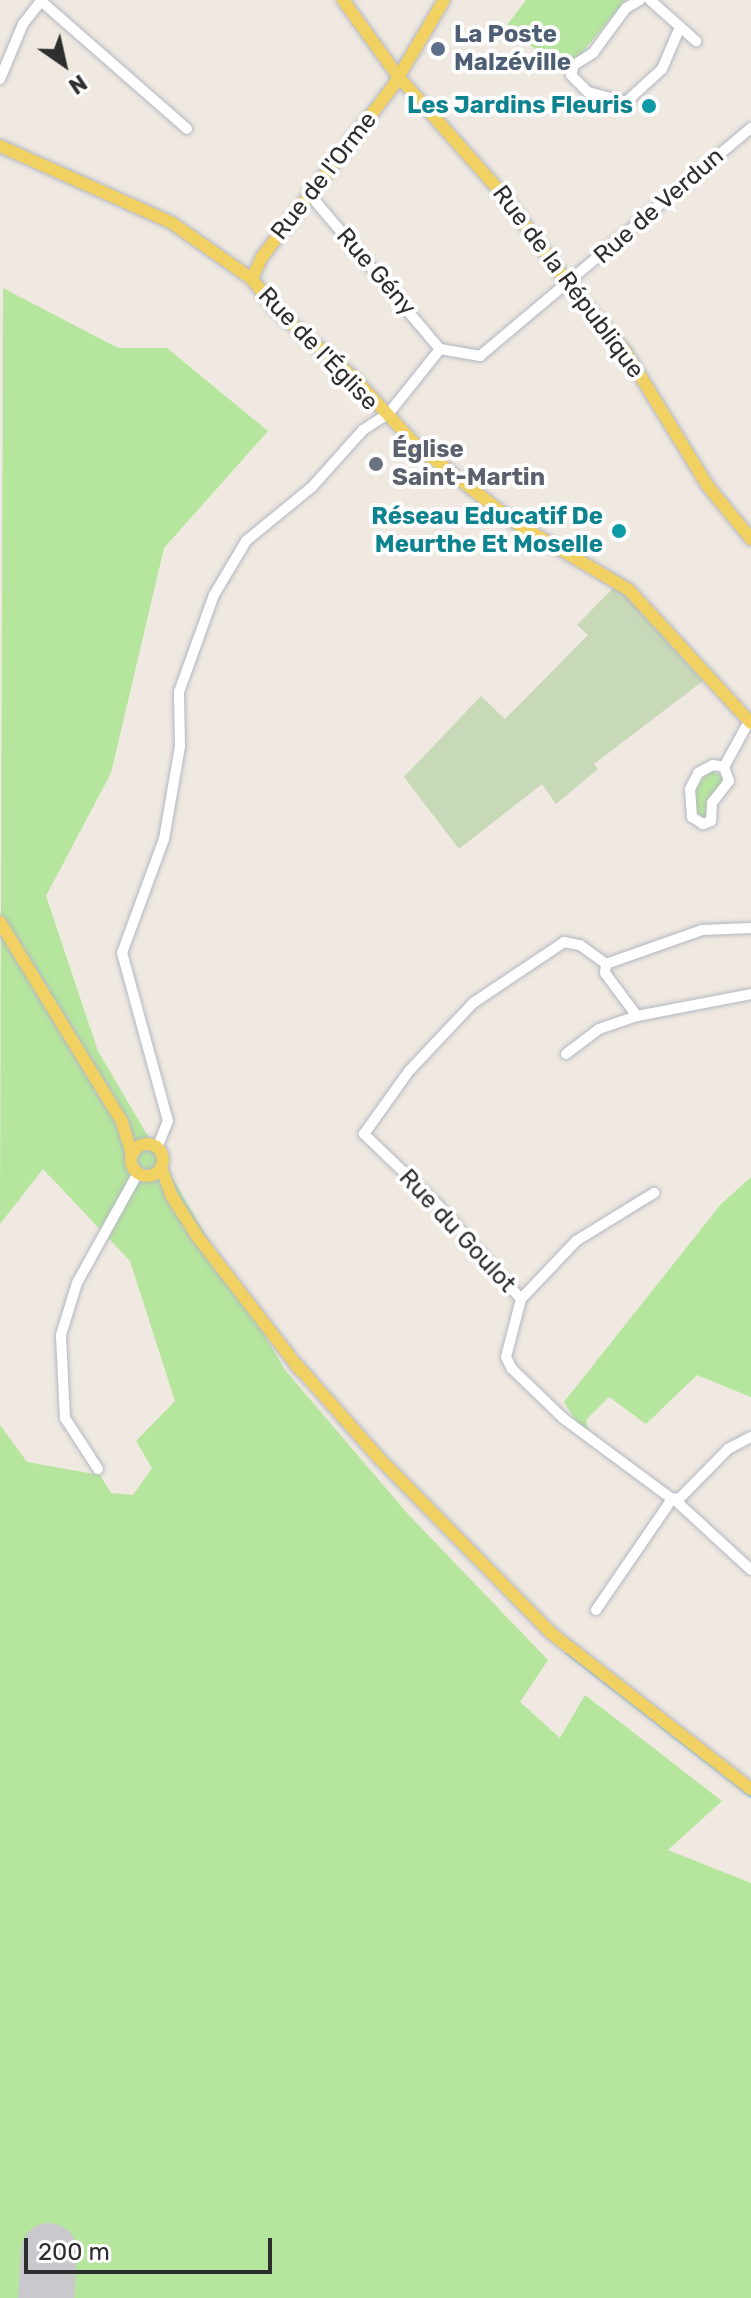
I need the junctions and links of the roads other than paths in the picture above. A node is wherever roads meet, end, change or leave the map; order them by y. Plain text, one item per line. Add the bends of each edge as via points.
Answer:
1 (343, 0) edge
2 (444, 0) edge
3 (640, 0) edge
4 (649, 0) edge
5 (42, 1) edge
6 (680, 27) junction
7 (696, 41) dead end
8 (397, 75) junction
9 (0, 79) edge
10 (751, 128) edge
11 (187, 129) dead end
12 (0, 146) edge
13 (311, 196) junction
14 (252, 279) junction
15 (569, 285) junction
16 (440, 349) junction
17 (383, 415) junction
18 (751, 539) edge
19 (750, 722) edge
20 (724, 767) junction
21 (0, 922) edge
22 (751, 928) edge
23 (606, 964) junction
24 (751, 994) edge
25 (637, 1016) junction
26 (566, 1054) dead end
27 (122, 1122) junction
28 (152, 1146) junction
29 (132, 1155) junction
30 (161, 1167) junction
31 (144, 1174) junction
32 (654, 1193) dead end
33 (171, 1195) junction
34 (521, 1299) junction
35 (751, 1437) edge
36 (98, 1469) dead end
37 (674, 1499) junction
38 (751, 1570) edge
39 (596, 1610) dead end
40 (751, 1789) edge

1 - 8 main road, Rue de la République
2 - 8 main road, Rue de l'Orme
3 - 6 street via 626,8 593,53 574,65 571,75 591,94 626,102 662,69
4 - 6 street
5 - 9 street via 23,24
5 - 11 street
6 - 7 street
8 - 13 main road, Rue de l'Orme
8 - 15 main road, Rue de la République via 504,196
10 - 15 street, Rue de Verdun via 675,187
12 - 14 main road, Rue de l'Église via 172,223
13 - 14 main road, Rue de l'Orme via 262,257
13 - 16 street, Rue Gény
14 - 17 main road, Rue de l'Église via 277,311 354,378
15 - 16 street, Rue de Verdun via 480,356
15 - 18 main road, Rue de la République via 625,351 707,485
16 - 17 street via 409,392
17 - 19 main road, Rue de l'Église via 514,522 629,590
17 - 28 street via 297,501 246,541 214,595 179,692 180,746 164,839 122,953 168,1121
19 - 20 street
20 - 20 street via 706,767 693,781 690,811 698,822 711,821 712,803 727,787
21 - 27 main road
22 - 23 street via 702,930
23 - 25 street via 605,973
23 - 34 street, Rue du Goulot via 580,945 564,942 498,981 409,1071 364,1134 438,1205
24 - 25 street
25 - 26 street via 599,1029
27 - 28 main road
27 - 29 main road
28 - 29 main road
28 - 30 main road
29 - 31 main road
30 - 31 main road
30 - 33 main road
31 - 33 main road
31 - 36 street via 77,1283 61,1335 65,1418
32 - 34 street via 576,1241
33 - 40 main road via 347,1429 572,1652
34 - 37 street, Rue du Goulot via 506,1357 512,1369 563,1418
35 - 37 street via 728,1449
37 - 38 street, Rue du Goulot
37 - 39 street

